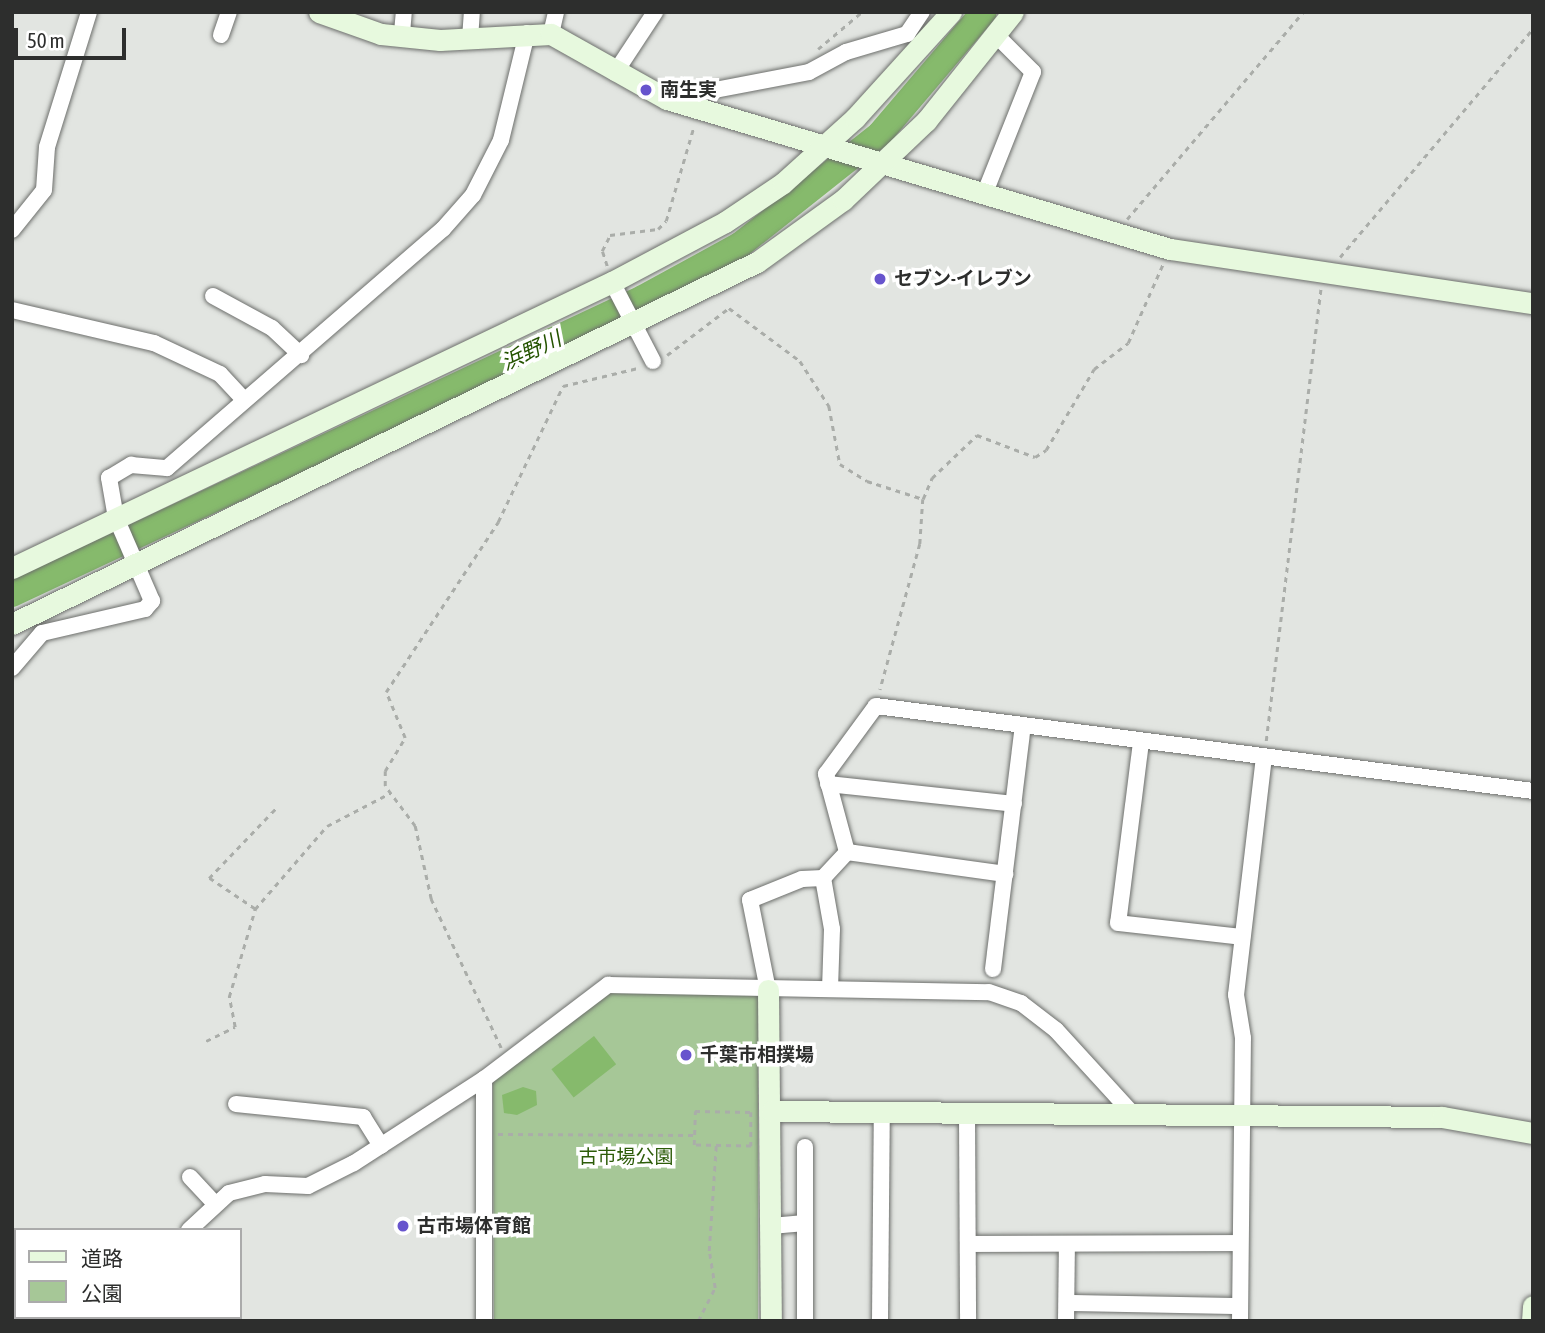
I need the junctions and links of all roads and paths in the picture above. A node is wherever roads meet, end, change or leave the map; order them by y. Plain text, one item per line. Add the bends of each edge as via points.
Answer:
1 (89, 12) edge
2 (229, 12) edge
3 (320, 12) edge
4 (472, 12) edge
5 (555, 12) edge
6 (655, 12) edge
7 (862, 12) edge
8 (922, 12) edge
9 (951, 12) edge
10 (1013, 12) edge
11 (1303, 12) edge
12 (403, 23) edge
13 (1533, 29) edge
14 (527, 33) junction
15 (551, 34) junction
16 (221, 35) dead end
17 (996, 35) junction
18 (470, 39) junction
19 (916, 40) junction
20 (826, 64) junction
21 (615, 74) junction
22 (667, 99) junction
23 (698, 109) junction
24 (824, 147) junction
25 (885, 161) junction
26 (986, 190) junction
27 (12, 230) edge
28 (1115, 232) junction
29 (1170, 249) junction
30 (1328, 271) junction
31 (612, 282) junction
32 (213, 296) dead end
33 (1533, 303) edge
34 (12, 310) edge
35 (636, 326) junction
36 (301, 355) junction
37 (653, 361) junction
38 (243, 399) junction
39 (923, 499) junction
40 (116, 518) junction
41 (138, 564) junction
42 (12, 568) edge
43 (12, 624) edge
44 (12, 668) edge
45 (876, 706) junction
46 (1023, 726) junction
47 (1141, 742) junction
48 (1264, 758) junction
49 (828, 784) junction
50 (1533, 792) edge
51 (390, 793) junction
52 (1014, 804) junction
53 (277, 807) dead end
54 (847, 852) junction
55 (1005, 874) junction
56 (823, 878) junction
57 (255, 909) junction
58 (1242, 937) junction
59 (993, 969) dead end
60 (830, 989) junction
61 (768, 990) junction
62 (206, 1041) dead end
63 (507, 1060) junction
64 (484, 1079) junction
65 (236, 1104) dead end
66 (772, 1111) junction
67 (882, 1111) junction
68 (1130, 1111) junction
69 (967, 1114) junction
70 (1239, 1115) junction
71 (1533, 1133) edge
72 (484, 1134) junction
73 (694, 1135) junction
74 (716, 1145) junction
75 (381, 1146) junction
76 (805, 1147) dead end
77 (190, 1177) dead end
78 (213, 1202) junction
79 (805, 1223) junction
80 (771, 1226) junction
81 (191, 1228) edge
82 (970, 1244) junction
83 (1067, 1244) junction
84 (1239, 1244) junction
85 (1067, 1303) junction
86 (1533, 1306) edge
87 (1240, 1314) edge
88 (699, 1319) edge
89 (484, 1321) edge
90 (674, 1321) edge
91 (710, 1321) edge
92 (771, 1321) edge
93 (805, 1321) edge
94 (880, 1321) edge
95 (968, 1321) edge
96 (1066, 1321) edge
97 (1532, 1321) edge

1 - 27 street via 66,102 47,147 44,190
2 - 16 street
3 - 12 street via 381,34
4 - 18 street
5 - 15 street
6 - 21 street
7 - 20 path via 816,46
8 - 19 street
9 - 19 street
10 - 17 street
11 - 28 path
12 - 18 street
13 - 30 path
14 - 15 street
14 - 18 street
14 - 36 street via 501,140 473,195 404,267
15 - 21 street
17 - 25 street
17 - 26 street via 1033,72
19 - 20 street
19 - 24 street
20 - 22 street via 752,87
21 - 22 street
22 - 23 street
23 - 24 street
23 - 31 path via 666,221 648,231 619,231 604,243
24 - 25 street
24 - 31 street via 725,222
25 - 26 street
25 - 35 street via 757,262
26 - 28 street
28 - 29 street
29 - 30 street
29 - 39 path via 1128,343 1094,369 1046,450 1035,457 977,435 932,478
30 - 33 street
30 - 48 path via 1319,292
31 - 35 street
31 - 40 street
32 - 36 street via 272,328
34 - 38 street via 154,343 220,374
35 - 37 street
35 - 41 street
36 - 38 street
37 - 39 path via 729,308 800,361 829,406 840,464 867,481
37 - 51 path via 624,376 563,386 498,522 434,610 415,656 386,692 405,738 386,771
38 - 40 street via 167,468 116,471 106,489
39 - 45 path via 920,544
40 - 41 street
40 - 42 street
41 - 43 street
41 - 44 street via 150,586 145,609 42,633
45 - 46 street
45 - 49 street via 826,774
46 - 47 street
46 - 52 street
47 - 48 street
47 - 58 street via 1118,923
48 - 50 street
48 - 58 street
49 - 52 street
49 - 54 street
51 - 57 path via 327,826
51 - 63 path via 415,826 431,899
52 - 55 street
53 - 57 path via 209,878
54 - 55 street
54 - 56 street
55 - 59 street
56 - 60 street via 832,929
56 - 61 street via 802,879 750,900
57 - 62 path via 229,998 235,1027
58 - 70 street
60 - 61 street
60 - 68 street via 958,988 1021,1003 1056,1030
61 - 63 street via 608,985
61 - 66 street
63 - 64 street
64 - 72 street
64 - 75 street
65 - 75 street via 363,1117
66 - 67 street
66 - 80 street
67 - 69 street
67 - 94 street
68 - 69 street
68 - 70 street
69 - 82 street
70 - 71 street via 1442,1117
70 - 84 street
72 - 73 path
72 - 89 street
73 - 74 path via 694,1145
73 - 74 path via 695,1111 751,1112 751,1146
74 - 88 path via 709,1251 715,1288
75 - 78 street via 308,1186 247,1187
76 - 79 street
77 - 78 street
78 - 81 street
79 - 80 street
79 - 93 street
80 - 92 street
82 - 83 street
82 - 95 street
83 - 84 street
83 - 85 street
84 - 87 street
85 - 87 street
85 - 96 street
86 - 97 street
88 - 90 path
88 - 91 path

